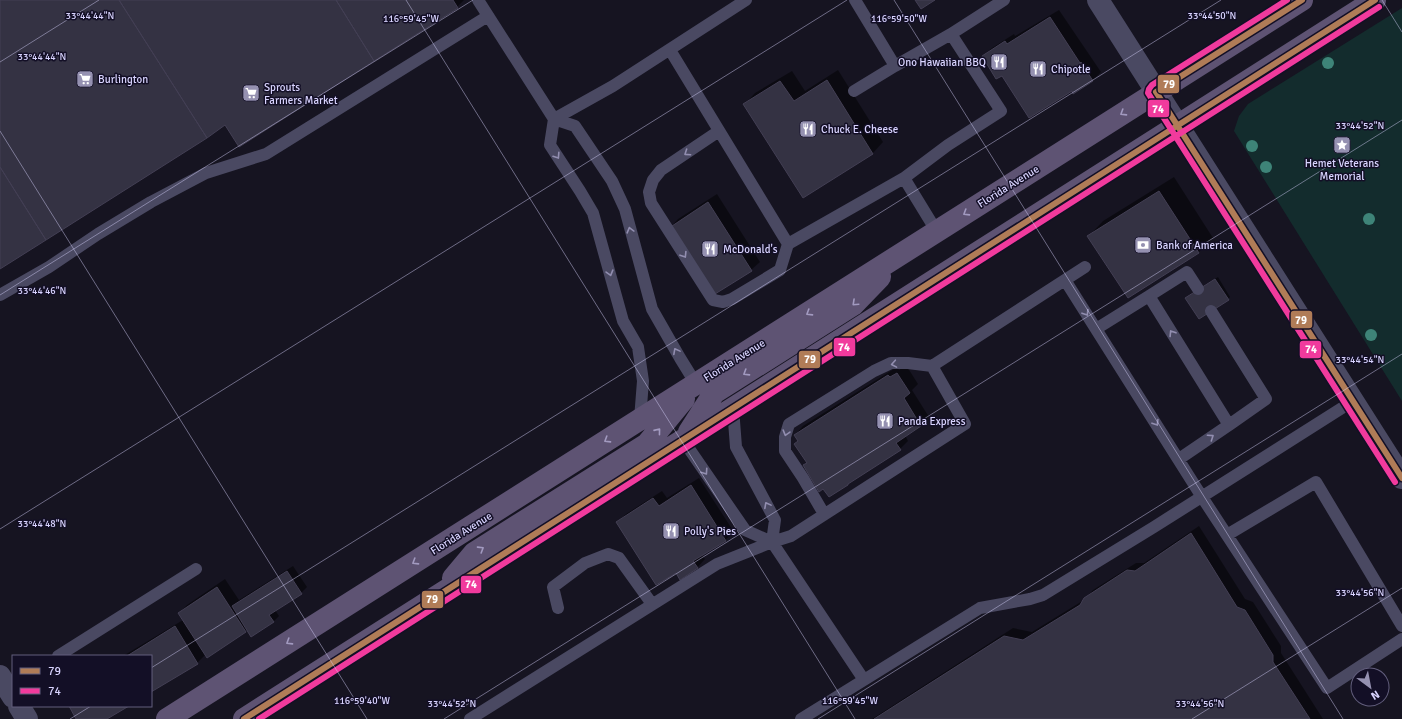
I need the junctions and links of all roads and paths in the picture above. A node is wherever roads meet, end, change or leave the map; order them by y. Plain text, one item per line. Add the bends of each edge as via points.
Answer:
1 (478, 0) edge
2 (746, 0) edge
3 (855, 0) edge
4 (1004, 0) edge
5 (1098, 0) edge
6 (1302, 0) edge
7 (1375, 0) edge
8 (488, 16) junction
9 (951, 34) junction
10 (670, 50) junction
11 (895, 66) junction
12 (854, 91) dead end
13 (1156, 92) junction
14 (554, 119) junction
15 (1178, 126) junction
16 (719, 131) junction
17 (904, 178) junction
18 (937, 232) junction
19 (788, 244) junction
20 (901, 254) junction
21 (1085, 268) dead end
22 (1065, 280) junction
23 (1198, 290) dead end
24 (0, 294) edge
25 (1149, 296) junction
26 (1211, 311) dead end
27 (1096, 329) junction
28 (932, 366) junction
29 (696, 384) junction
30 (1353, 401) junction
31 (733, 408) junction
32 (640, 419) junction
33 (1229, 425) junction
34 (683, 440) junction
35 (1179, 459) junction
36 (1402, 478) edge
37 (1202, 497) junction
38 (824, 514) junction
39 (1227, 535) junction
40 (772, 542) junction
41 (196, 569) dead end
42 (447, 589) junction
43 (652, 604) junction
44 (558, 608) dead end
45 (1402, 626) edge
46 (1402, 639) edge
47 (60, 655) edge
48 (864, 680) junction
49 (20, 707) edge
50 (27, 719) edge
51 (167, 719) edge
52 (244, 719) edge
53 (470, 719) edge
54 (802, 719) edge

1 - 8 lane
2 - 10 lane
3 - 11 lane
4 - 9 lane
5 - 13 street
6 - 13 main road, Florida Avenue
7 - 15 main road
8 - 14 lane
8 - 24 lane via 266,154 206,173 151,202
9 - 11 lane
9 - 17 lane via 1001,111 948,145
10 - 14 lane
10 - 16 lane
11 - 12 lane
13 - 15 street
13 -> 18 main road, Florida Avenue
29 -> 14 lane via 652,309 625,209 612,181 575,126
14 -> 32 lane via 550,145 593,213 623,321 638,347 643,381
15 - 30 street
15 - 31 main road
16 - 19 lane
16 -> 19 lane via 661,170 648,192 651,203 713,300 723,302 732,299 780,270
17 - 18 lane
17 - 19 lane
18 - 20 main road, Florida Avenue
20 -> 29 main road, Florida Avenue
20 -> 34 main road via 854,305 714,393
21 - 22 lane
22 -> 27 lane
22 - 28 lane
23 - 25 lane via 1187,272
25 - 27 lane
33 -> 25 lane
26 - 33 lane via 1266,399
27 -> 35 lane
28 - 38 lane via 965,424
28 -> 38 lane via 891,363 789,424 784,437 785,451
29 - 32 main road, Florida Avenue
42 -> 29 main road via 454,575 474,553 647,444
30 - 36 street
30 - 37 lane
31 - 34 main road
40 -> 31 lane via 775,520 736,447
32 -> 51 main road, Florida Avenue
35 -> 33 lane
34 -> 40 lane via 745,530
34 - 42 main road
35 - 37 lane
37 - 39 lane
37 - 48 lane via 1043,595 980,608
38 - 40 lane via 791,536
39 - 45 lane via 1316,482
39 - 46 lane via 1327,688
40 - 43 lane via 717,564
40 - 48 lane
41 - 47 lane
42 - 52 main road
43 - 44 lane via 619,558 608,554 585,563 553,587
43 - 53 lane
48 - 54 lane
49 - 50 street

